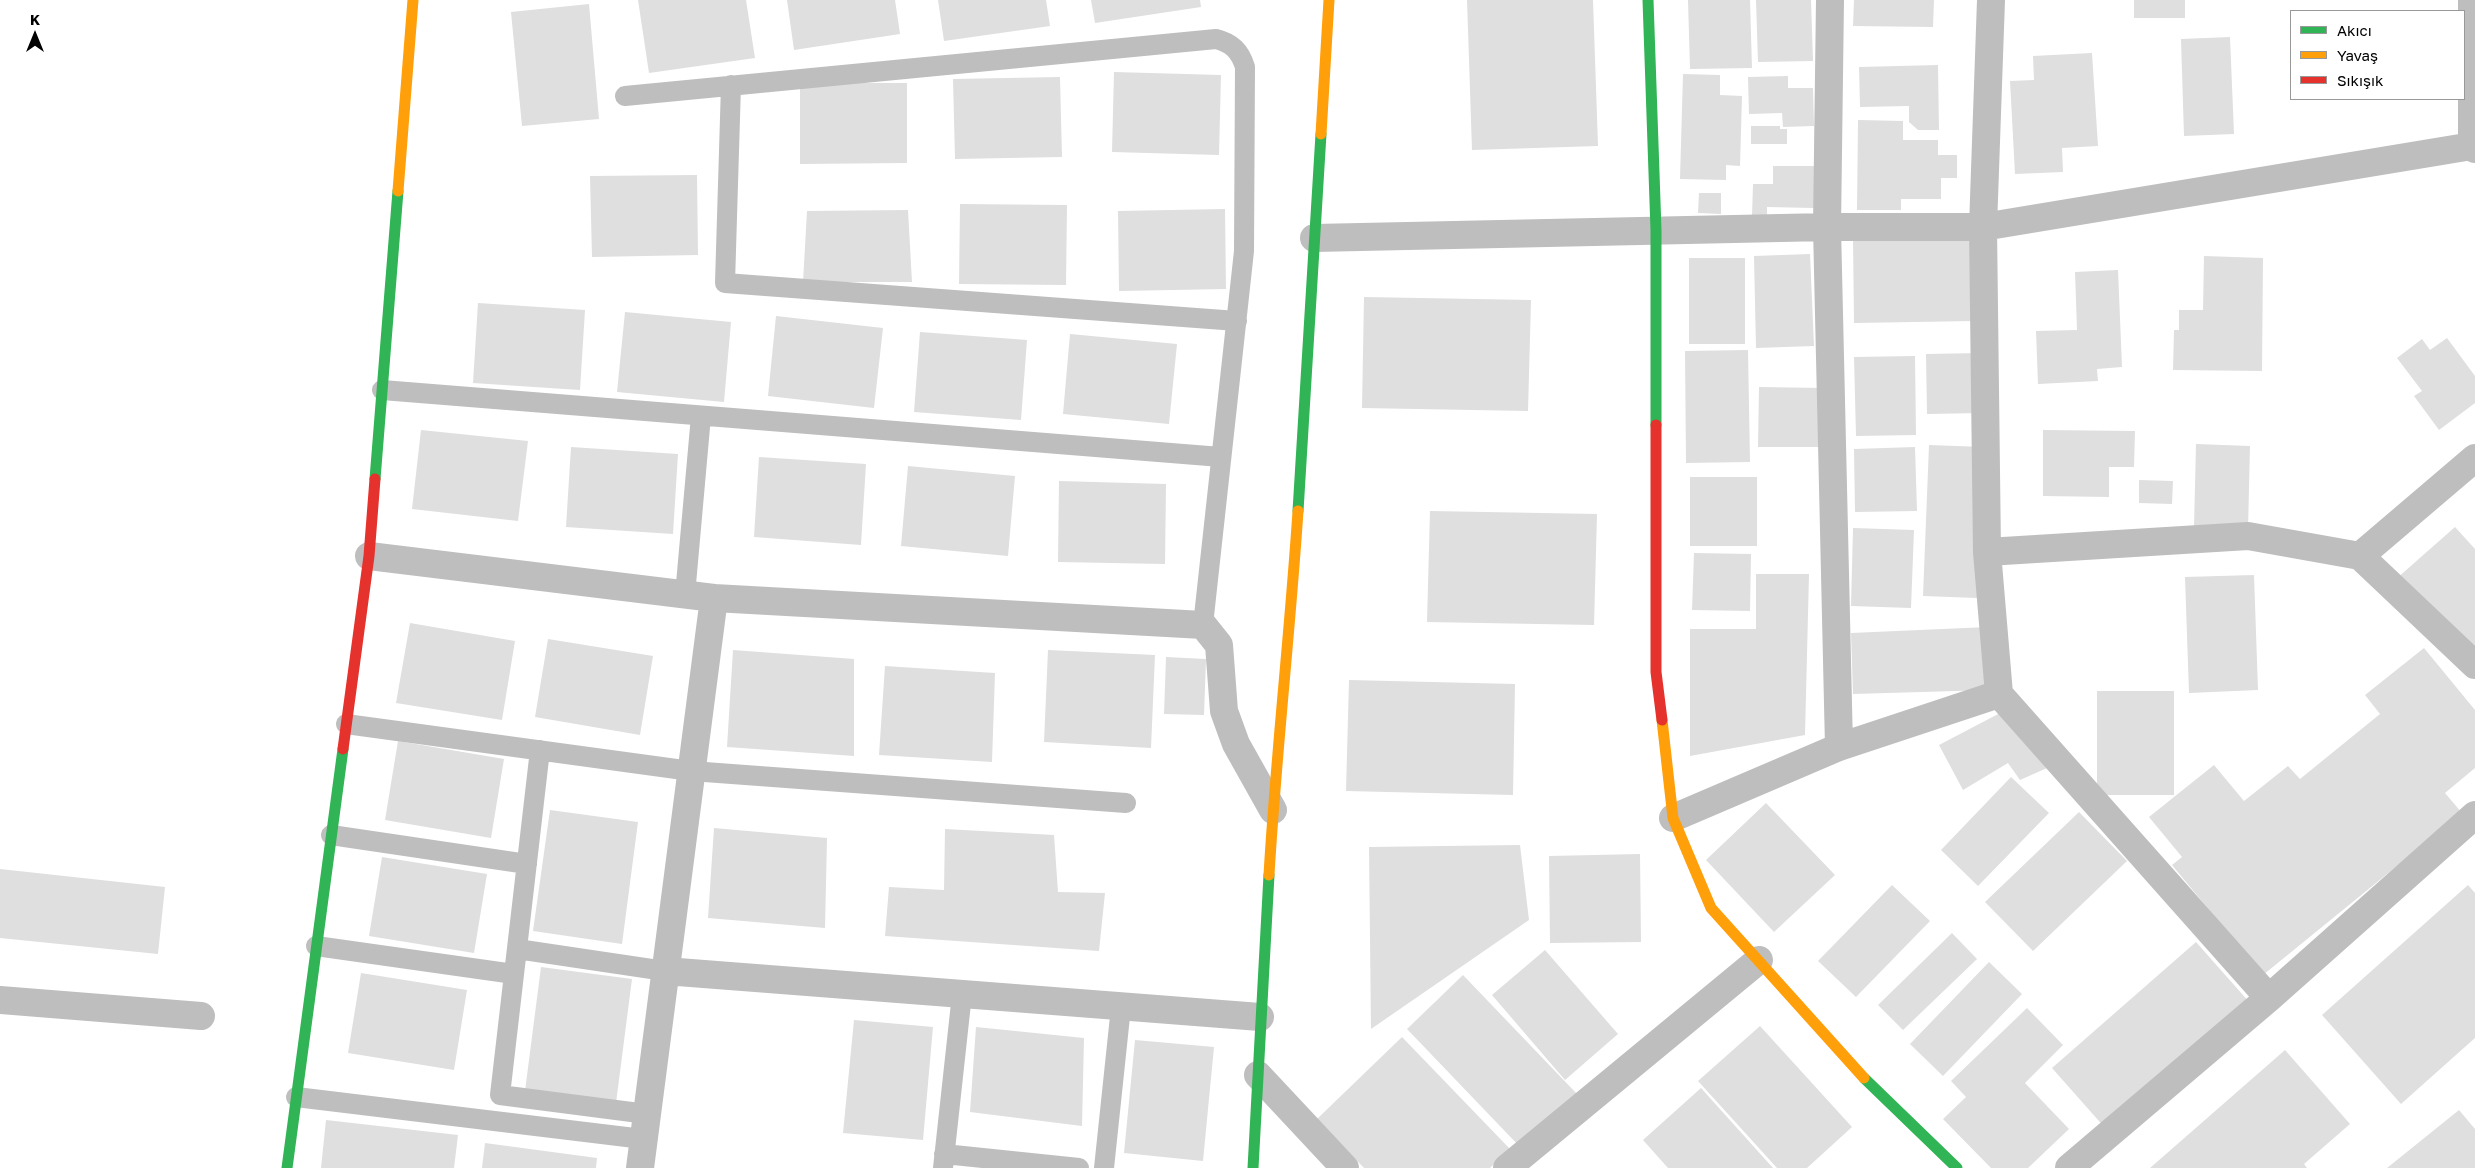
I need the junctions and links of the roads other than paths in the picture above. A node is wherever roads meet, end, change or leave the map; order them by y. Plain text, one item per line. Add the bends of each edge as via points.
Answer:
1 (413, 0) edge
2 (1328, 0) edge
3 (1648, 0) edge
4 (1830, 0) edge
5 (1991, 0) edge
6 (2472, 0) edge
7 (731, 85) junction
8 (625, 96) dead end
9 (2473, 148) edge
10 (1827, 227) junction
11 (1983, 227) junction
12 (1656, 230) junction
13 (1314, 238) junction
14 (1237, 321) junction
15 (382, 390) junction
16 (701, 416) junction
17 (1221, 457) junction
18 (2475, 458) edge
19 (1988, 552) junction
20 (368, 556) junction
21 (2360, 556) junction
22 (685, 595) junction
23 (714, 598) junction
24 (1203, 625) junction
25 (2475, 664) edge
26 (1999, 694) junction
27 (346, 724) junction
28 (1839, 747) junction
29 (540, 750) junction
30 (691, 771) junction
31 (1126, 803) dead end
32 (1273, 810) junction
33 (2475, 814) edge
34 (1673, 818) junction
35 (332, 835) junction
36 (527, 864) junction
37 (316, 946) junction
38 (517, 949) junction
39 (1759, 960) junction
40 (665, 971) junction
41 (514, 974) junction
42 (962, 994) junction
43 (2269, 998) junction
44 (0, 1000) edge
45 (1121, 1007) junction
46 (201, 1016) dead end
47 (1260, 1018) junction
48 (1258, 1075) junction
49 (296, 1097) junction
50 (645, 1126) junction
51 (944, 1161) edge
52 (287, 1168) edge
53 (640, 1168) edge
54 (1078, 1168) edge
55 (1104, 1168) edge
56 (1253, 1168) edge
57 (1345, 1168) edge
58 (1507, 1168) edge
59 (1957, 1168) edge
60 (2069, 1168) edge

1 - 15 street
2 - 13 street
3 - 12 street
4 - 10 street
5 - 11 street
6 - 9 street
7 - 8 lane
7 - 14 lane via 725,283
7 - 14 lane via 1216,40 1226,42 1236,48 1245,66 1244,251
9 - 11 street
10 - 11 street
10 - 12 street
10 - 28 street
11 - 19 street
12 - 13 street
12 - 34 street via 1656,672
13 - 32 street via 1291,624
14 - 17 lane
15 - 16 lane
15 - 20 street
16 - 17 lane
16 - 22 lane
17 - 24 lane
18 - 21 street
19 - 21 street via 2248,536
19 - 26 street
20 - 22 street
20 - 27 street
21 - 25 street
22 - 23 street
23 - 24 street
23 - 30 street
24 - 32 street via 1219,645 1224,711 1236,744
26 - 28 street
26 - 43 street
27 - 29 lane
27 - 35 street
28 - 34 street
29 - 30 lane
29 - 36 lane
30 - 31 lane
30 - 40 street
32 - 47 street
33 - 43 street
34 - 39 street via 1711,908
35 - 36 lane
35 - 37 street
36 - 38 lane
37 - 41 lane
37 - 49 street
38 - 40 lane
38 - 41 lane
39 - 58 street
39 - 59 street via 1851,1066
40 - 42 street
40 - 50 street
41 - 50 lane via 500,1095
42 - 45 street
42 - 51 lane
43 - 60 street
44 - 46 street
45 - 47 street
45 - 55 lane
47 - 48 street
48 - 56 street
48 - 57 street
49 - 50 lane
49 - 52 street
50 - 53 street
51 - 54 lane

